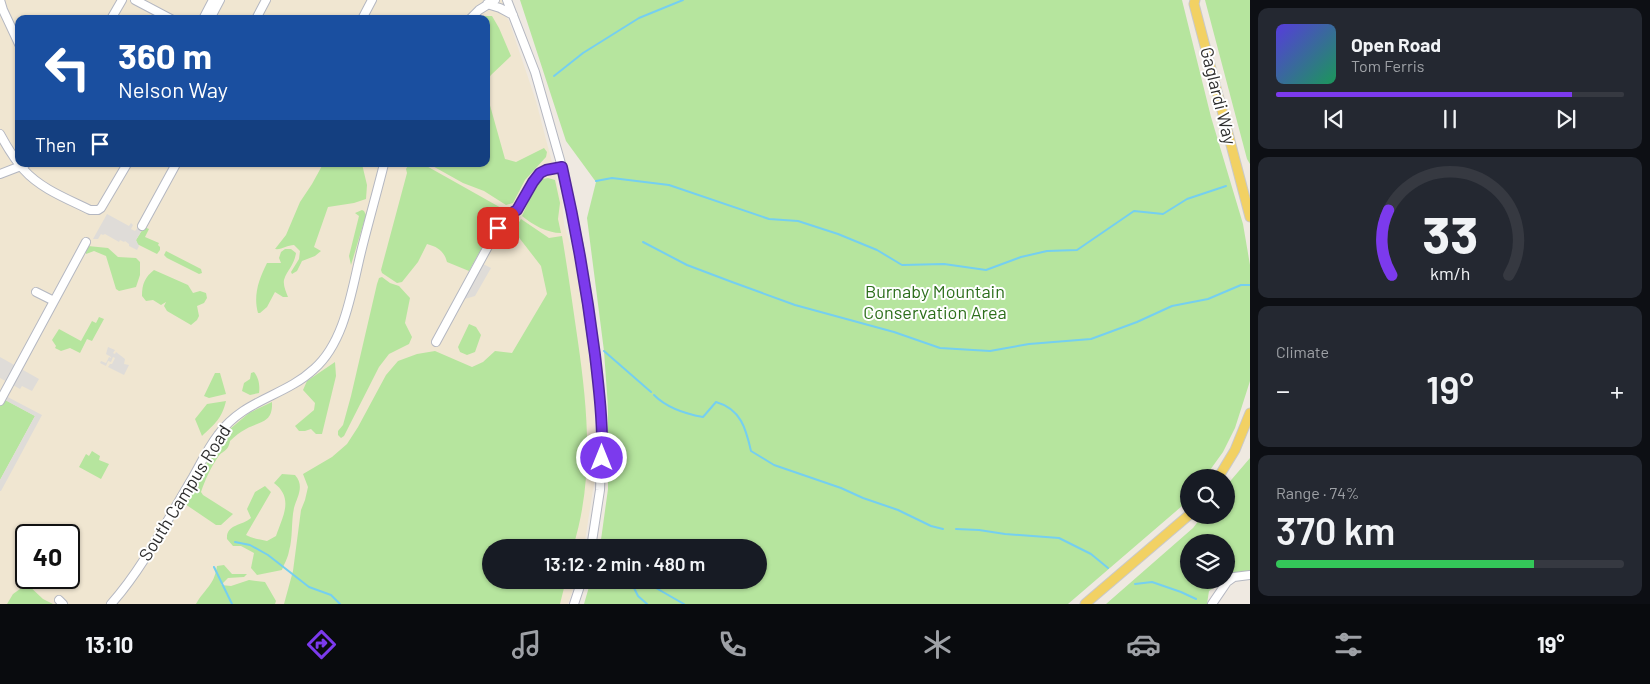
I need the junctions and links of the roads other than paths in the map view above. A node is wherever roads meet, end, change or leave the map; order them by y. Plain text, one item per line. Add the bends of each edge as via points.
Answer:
1 (0, 0) edge
2 (122, 0) edge
3 (135, 0) edge
4 (213, 0) edge
5 (220, 0) edge
6 (266, 0) edge
7 (372, 0) edge
8 (495, 0) edge
9 (507, 0) edge
10 (1193, 1) edge
11 (487, 4) junction
12 (113, 15) edge
13 (163, 15) edge
14 (204, 15) edge
15 (212, 15) edge
16 (258, 15) edge
17 (364, 15) edge
18 (475, 15) edge
19 (513, 15) junction
20 (15, 36) edge
21 (0, 134) edge
22 (15, 158) edge
23 (18, 167) edge
24 (25, 167) edge
25 (125, 167) edge
26 (174, 167) edge
27 (383, 167) edge
28 (562, 167) junction
29 (0, 174) edge
30 (1250, 217) edge
31 (142, 226) dead end
32 (86, 242) dead end
33 (36, 292) dead end
34 (54, 301) junction
35 (436, 342) dead end
36 (0, 401) edge
37 (1250, 413) edge
38 (1223, 469) edge
39 (1180, 523) edge
40 (592, 539) edge
41 (1250, 575) edge
42 (579, 589) edge
43 (111, 604) edge
44 (574, 604) edge
45 (1085, 604) edge
46 (1212, 604) edge

1 - 20 street
2 - 12 street
3 - 13 street
4 - 14 street
5 - 15 street
6 - 16 street
7 - 17 street
8 - 11 street
9 - 19 street
10 - 30 main road, Gaglardi Way
11 - 18 street
11 - 19 street
19 - 28 street via 535,72
21 - 22 street
23 - 29 street
24 - 25 street via 37,182 90,210 98,210
26 - 31 street
27 - 43 street, South Campus Road via 345,317 331,348 304,378 248,407 224,427 129,582
28 - 35 street via 540,173 517,210 508,215 498,228
28 - 40 street via 579,247 601,416 600,490
32 - 34 street
33 - 34 street
34 - 36 street
37 - 38 main road
39 - 45 main road
41 - 46 street via 1234,577
42 - 44 street

